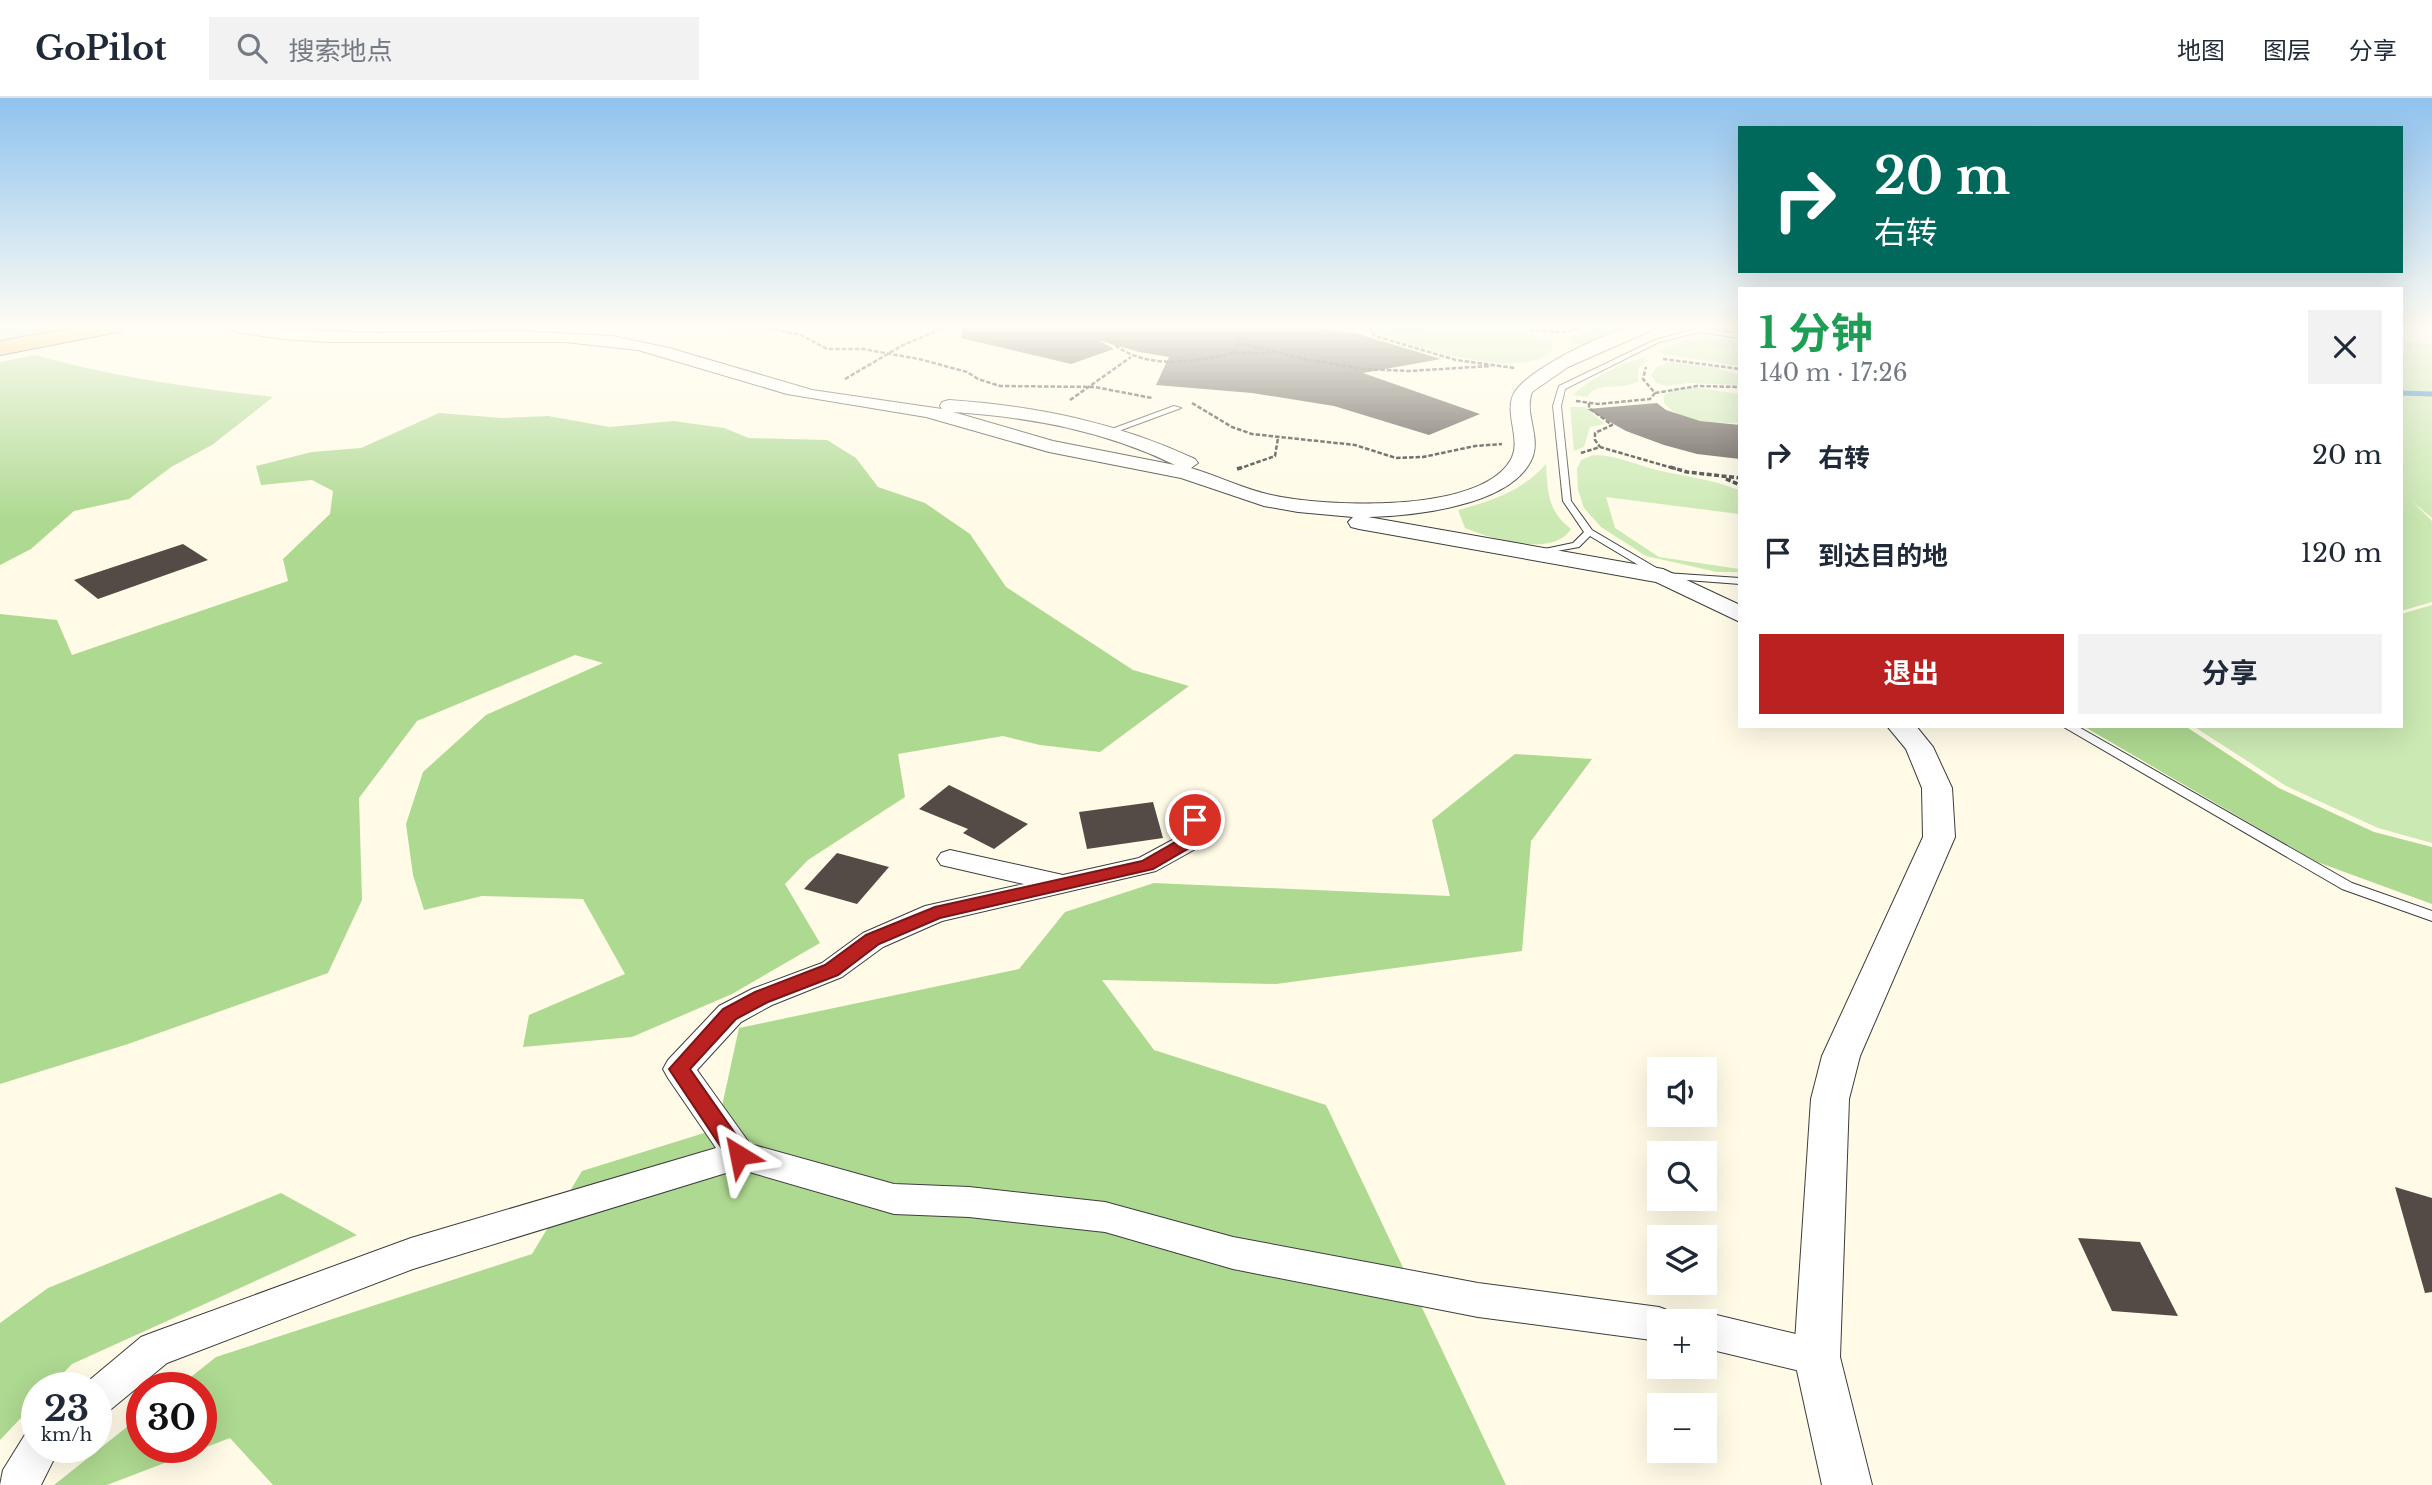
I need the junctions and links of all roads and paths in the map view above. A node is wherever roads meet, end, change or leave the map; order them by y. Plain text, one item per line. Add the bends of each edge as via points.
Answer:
1 (799, 392) edge
2 (1080, 392) edge
3 (1117, 392) edge
4 (1524, 392) edge
5 (1561, 392) edge
6 (1659, 392) edge
7 (1655, 393) joint
8 (1158, 398) dead end
9 (1559, 400) junction
10 (1069, 401) dead end
11 (1589, 403) junction
12 (880, 404) junction
13 (1180, 405) joint
14 (1113, 430) junction
15 (1278, 438) junction
16 (1503, 444) dead end
17 (1600, 447) junction
18 (1561, 460) junction
19 (1726, 478) junction
20 (1738, 478) edge
21 (1229, 479) junction
22 (1738, 484) edge
23 (1447, 500) junction
24 (1319, 509) junction
25 (1589, 532) junction
26 (1470, 542) junction
27 (1539, 552) junction
28 (1663, 576) junction
29 (1738, 581) edge
30 (1738, 614) edge
31 (1904, 728) edge
32 (2071, 728) edge
33 (1195, 820) dead end
34 (950, 859) dead end
35 (1061, 883) junction
36 (2432, 916) edge
37 (739, 1155) junction
38 (1647, 1322) edge
39 (1717, 1333) edge
40 (1817, 1357) junction
41 (112, 1384) edge
42 (31, 1463) edge
43 (18, 1485) edge
44 (1847, 1485) edge

1 - 12 street
2 - 10 path
3 - 8 path
4 - 23 street via 1520,400 1524,452 1517,467 1496,482
5 - 9 lane
6 - 7 path
7 - 11 path via 1650,399
9 - 11 path
9 - 18 lane
11 - 17 path via 1589,408 1612,425 1595,433
12 - 14 street via 1026,412
12 - 21 street via 923,410 1017,438
13 - 14 lane
13 - 15 path via 1203,406 1236,429
14 - 21 street
15 - 16 path via 1352,444 1392,458 1415,459 1486,443
15 - 21 path via 1275,456
17 - 18 path
17 - 19 path via 1661,466
18 - 25 lane via 1567,501
19 - 20 path
19 - 22 path
21 - 24 street via 1274,502
23 - 24 street via 1404,508
23 - 26 street via 1446,520
24 - 26 street via 1359,522
25 - 27 lane via 1576,545
25 - 28 lane
26 - 27 street
27 - 28 street
28 - 29 lane
28 - 30 street
31 - 40 street via 1919,747 1937,788 1939,838 1840,1056 1830,1099
32 - 36 lane via 2347,886
33 - 35 street via 1190,841 1147,865
34 - 35 street
35 - 37 street via 935,913 873,940 832,970 730,1014 679,1069
37 - 38 street via 894,1199 1105,1217 1233,1253 1450,1295
37 - 41 street via 411,1254 154,1350
39 - 40 street
40 - 44 street
42 - 43 street

